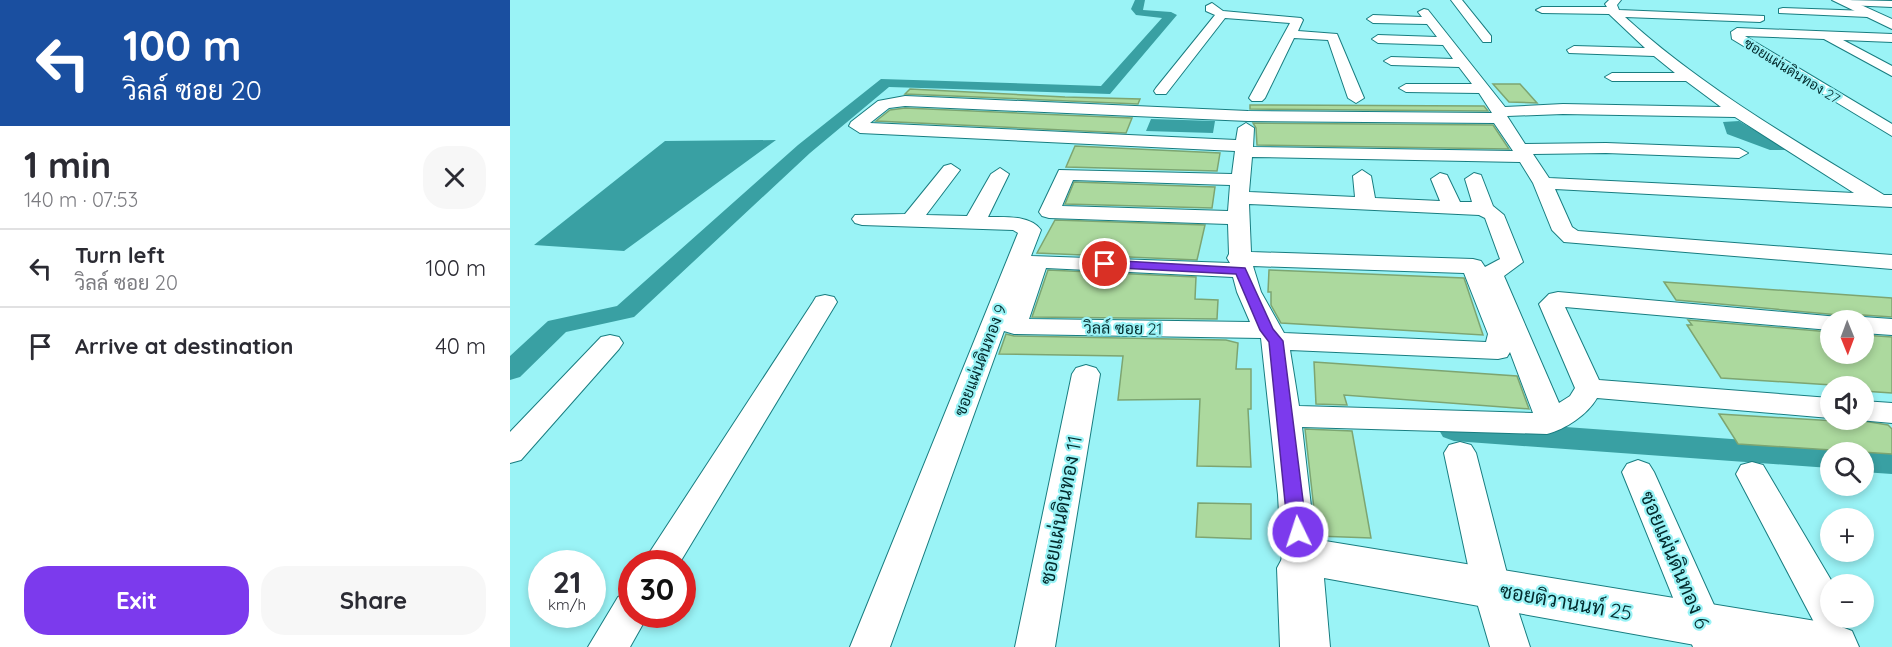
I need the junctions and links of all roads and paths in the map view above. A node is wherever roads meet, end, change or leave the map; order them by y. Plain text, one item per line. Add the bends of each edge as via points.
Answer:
1 (1212, 0) edge
2 (1456, 0) edge
3 (1841, 1) edge
4 (1892, 4) edge
5 (1758, 7) dead end
6 (1615, 8) edge
7 (1542, 10) dead end
8 (1783, 12) dead end
9 (1222, 14) junction
10 (1869, 14) junction
11 (1372, 19) dead end
12 (1892, 25) edge
13 (1606, 28) dead end
14 (1629, 28) junction
15 (1290, 34) junction
16 (1824, 35) junction
17 (1892, 38) edge
18 (1378, 39) dead end
19 (1487, 39) dead end
20 (1446, 41) junction
21 (1574, 50) dead end
22 (1658, 52) junction
23 (1391, 61) dead end
24 (1463, 63) junction
25 (1892, 72) edge
26 (1612, 77) dead end
27 (1689, 77) junction
28 (1406, 88) dead end
29 (1482, 89) junction
30 (1161, 91) dead end
31 (1356, 98) dead end
32 (1252, 107) junction
33 (1737, 112) junction
34 (1500, 115) junction
35 (1892, 131) edge
36 (1244, 149) junction
37 (1523, 153) junction
38 (1739, 153) dead end
39 (951, 170) dead end
40 (1000, 174) dead end
41 (1362, 176) dead end
42 (1440, 179) dead end
43 (1474, 179) dead end
44 (1543, 183) junction
45 (1243, 199) junction
46 (1885, 200) edge
47 (1366, 204) junction
48 (1453, 208) junction
49 (1484, 209) junction
50 (862, 219) dead end
51 (910, 221) junction
52 (974, 223) junction
53 (1892, 262) edge
54 (1240, 264) junction
55 (825, 302) dead end
56 (1820, 321) edge
57 (1874, 326) edge
58 (1892, 327) edge
59 (1271, 336) junction
60 (610, 343) dead end
61 (1086, 374) dead end
62 (1589, 388) junction
63 (1820, 407) edge
64 (1874, 412) edge
65 (1892, 413) edge
66 (1285, 416) junction
67 (1547, 424) junction
68 (510, 452) edge
69 (1460, 453) dead end
70 (1638, 472) dead end
71 (1752, 474) dead end
72 (669, 550) edge
73 (1300, 568) junction
74 (1492, 589) junction
75 (1820, 596) edge
76 (620, 628) edge
77 (1838, 628) edge
78 (1707, 636) edge
79 (608, 647) edge
80 (870, 647) edge
81 (1035, 647) edge
82 (1305, 647) edge
83 (1510, 647) edge
84 (1834, 647) edge
85 (1848, 647) edge

1 - 9 street via 1212,11
2 - 19 street
3 - 4 street
3 - 10 street
5 - 6 street via 1781,18
6 - 7 street
6 - 14 street
8 - 10 street
9 - 15 street via 1297,20
9 - 30 street
10 - 12 street
11 - 20 street via 1428,16
13 - 14 street
14 - 22 street
15 - 31 street via 1333,37
15 - 32 street
16 - 17 street, ซอยแผ่นดินทอง 27
16 - 25 street
16 - 35 street, ซอยแผ่นดินทอง 27 via 1737,32 1736,36
18 - 20 street
20 - 24 street
21 - 22 street
22 - 27 street
23 - 24 street
24 - 29 street
26 - 27 street
27 - 33 street
28 - 29 street
29 - 34 street
32 - 34 street
32 - 36 street
32 - 36 street via 904,101 884,104 857,126
33 - 34 street via 1563,110
33 - 46 street
34 - 37 street
36 - 37 street
36 - 45 street
37 - 38 street via 1606,148
37 - 44 street
39 - 51 street
40 - 52 street
41 - 47 street
42 - 48 street
43 - 49 street
44 - 46 street
44 - 53 street via 1563,230 1572,237
45 - 45 street via 1049,212 1066,174
45 - 47 street
45 - 54 street
47 - 48 street
48 - 49 street
49 - 67 street via 1494,215 1512,262 1491,273 1548,411
50 - 51 street, ซอยแผ่นดินทอง 9
51 - 52 street, ซอยแผ่นดินทอง 9
52 - 80 street, ซอยแผ่นดินทอง 9 via 1016,224 1030,230
54 - 59 street
54 - 59 street, วิลล์ ซอย 21 via 1036,261 1014,326
54 - 59 street via 1473,266 1502,334 1498,351
55 - 72 street
56 - 62 street via 1558,299 1551,304
57 - 58 street
59 - 66 street
60 - 68 street
61 - 81 street, ซอยแผ่นดินทอง 11
62 - 63 street
62 - 67 street via 1580,403
64 - 65 street
66 - 67 street
66 - 73 street
69 - 74 street
70 - 78 street, ซอยแผ่นดินทอง 6
71 - 75 street
73 - 74 street, ซอยติวานนท์ 25 via 1319,559
73 - 82 street
74 - 78 street, ซอยติวานนท์ 25
74 - 83 street
76 - 79 street
77 - 85 street
78 - 84 street, ซอยติวานนท์ 25

